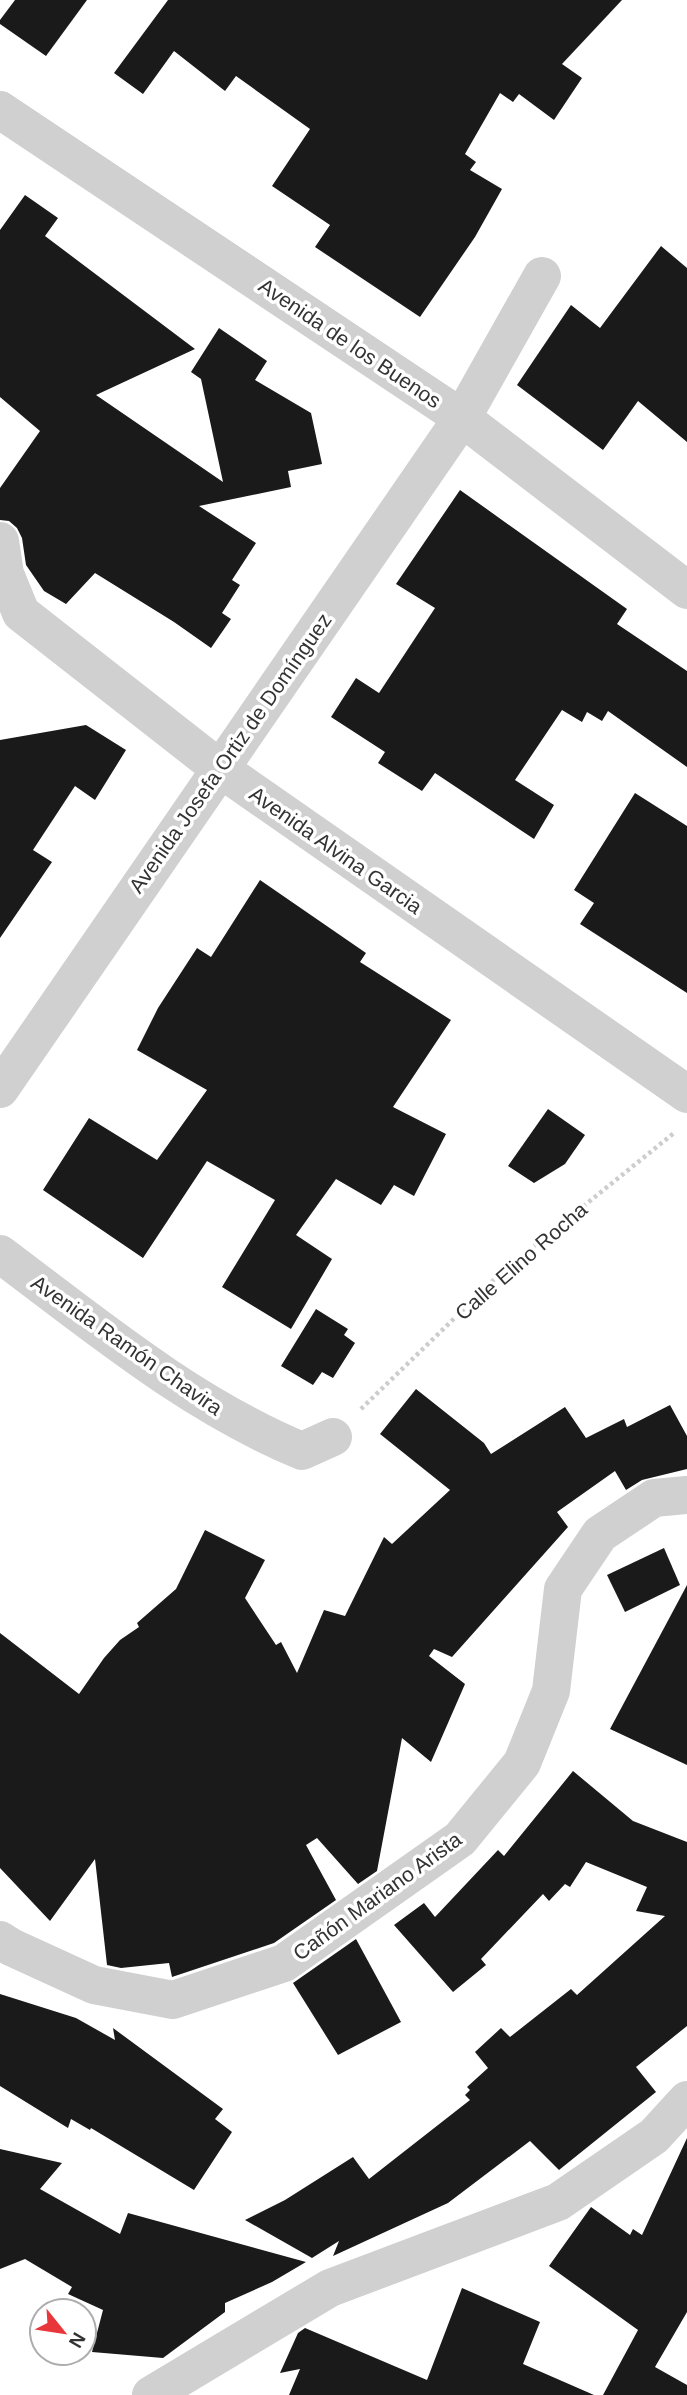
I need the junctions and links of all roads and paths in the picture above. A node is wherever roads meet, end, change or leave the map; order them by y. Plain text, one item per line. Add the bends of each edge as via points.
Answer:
1 (1, 109) edge
2 (542, 275) dead end
3 (462, 418) junction
4 (0, 541) edge
5 (687, 590) edge
6 (219, 768) junction
7 (0, 1089) edge
8 (687, 1094) edge
9 (676, 1132) dead end
10 (0, 1254) edge
11 (332, 1437) joint
12 (687, 1495) edge
13 (4, 1947) edge
14 (687, 2100) edge
15 (151, 2395) edge

1 - 3 street, Avenida de los Buenos
2 - 3 street, Avenida Josefa Ortiz de Domínguez
3 - 5 street, Avenida de los Buenos
3 - 6 street, Avenida Josefa Ortiz de Domínguez
4 - 6 street, Avenida Alvina Garcia via 5,574 22,612
6 - 7 street, Avenida Josefa Ortiz de Domínguez
6 - 8 street, Avenida Alvina Garcia
9 - 11 path, Calle Elino Rocha via 502,1272
10 - 11 street, Avenida Ramón Chavira via 197,1398 262,1435 302,1451
12 - 13 street, Cañón Mariano Arista via 654,1498 600,1534 563,1588 551,1691 522,1763 460,1839 284,1963 173,2000 94,1985
14 - 15 street via 654,2136 558,2202 330,2288

